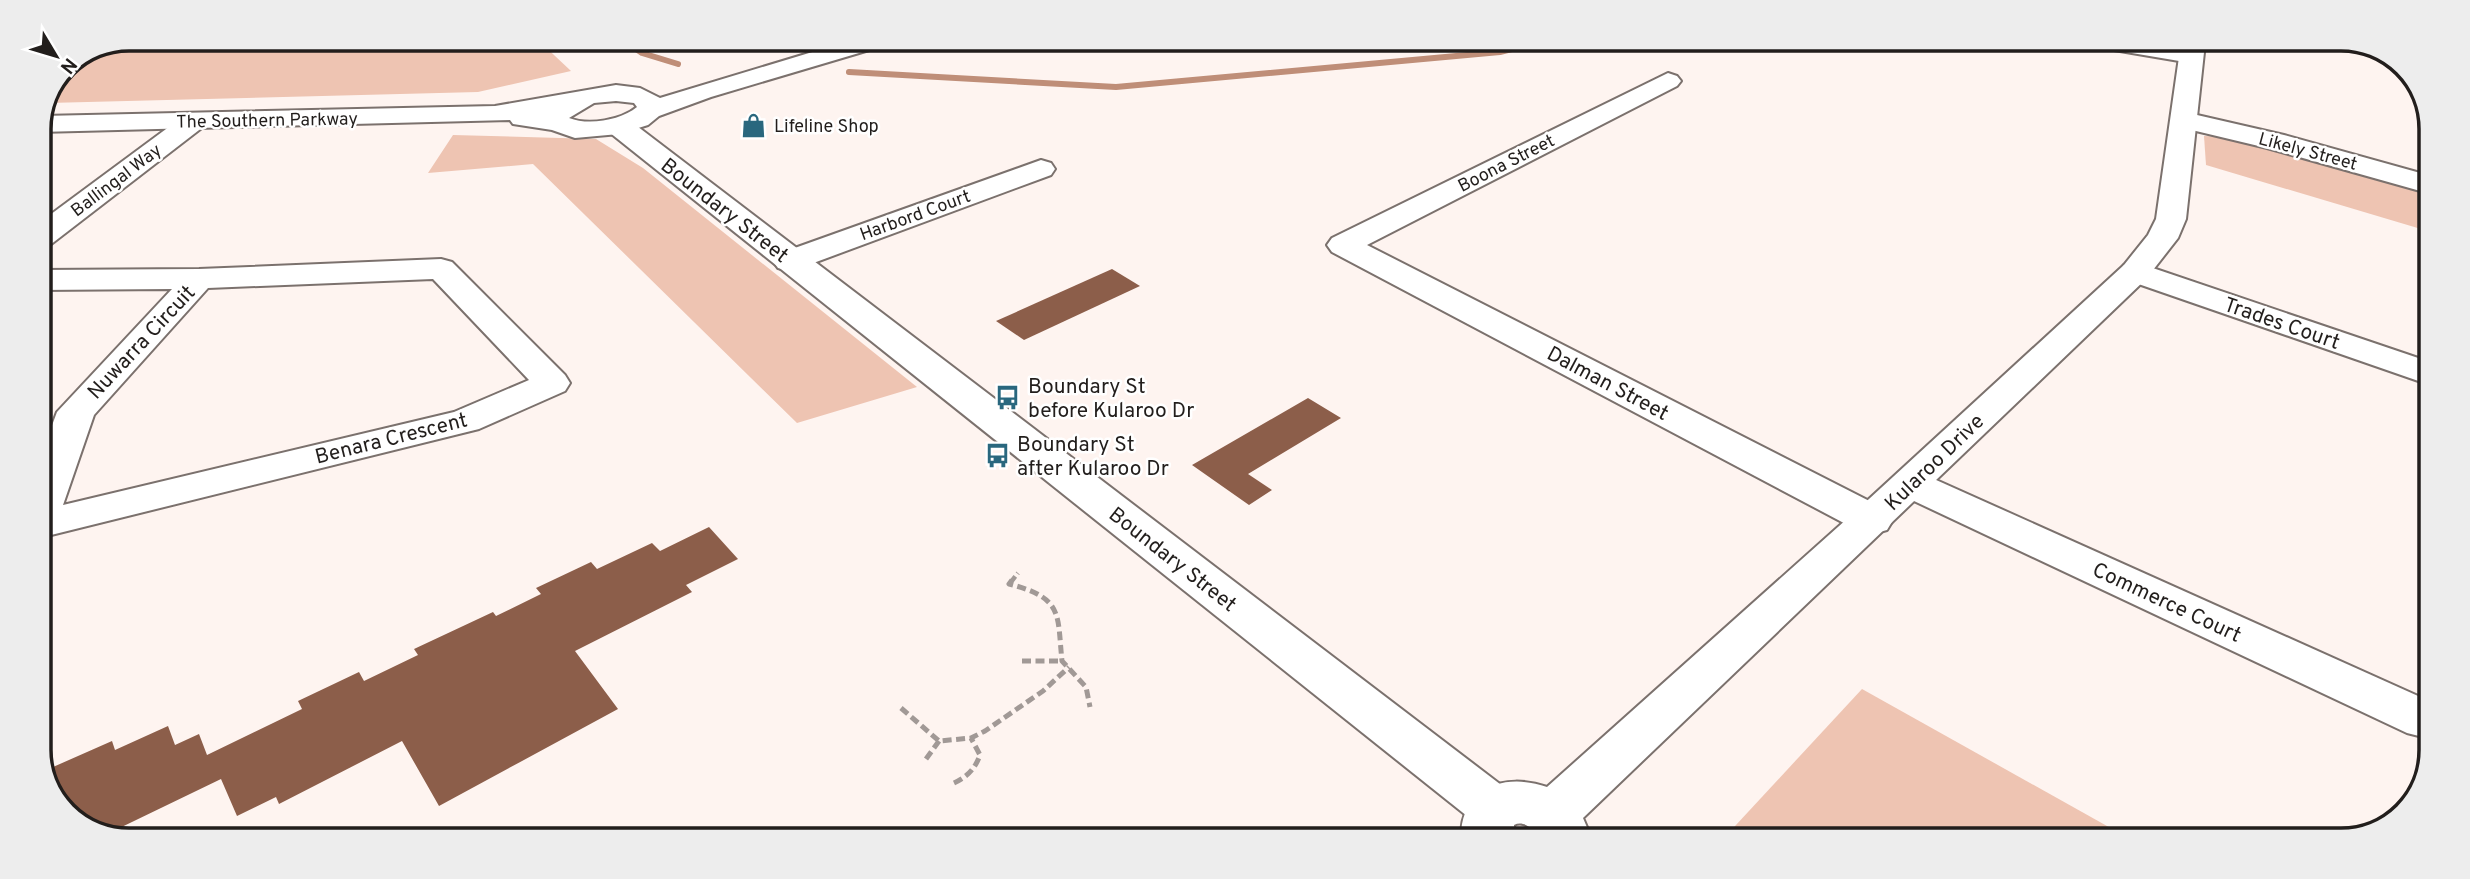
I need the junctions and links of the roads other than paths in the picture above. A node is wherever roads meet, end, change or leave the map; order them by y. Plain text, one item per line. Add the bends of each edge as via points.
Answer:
1 (793, 51) edge
2 (839, 51) edge
3 (2192, 51) edge
4 (1668, 81) dead end
5 (632, 110) junction
6 (2184, 120) junction
7 (194, 121) junction
8 (51, 124) edge
9 (1041, 169) dead end
10 (2419, 182) edge
11 (51, 229) edge
12 (1343, 245) joint
13 (789, 261) junction
14 (2135, 272) junction
15 (199, 279) junction
16 (51, 280) edge
17 (2419, 370) edge
18 (51, 480) edge
19 (1911, 484) junction
20 (1872, 520) junction
21 (51, 521) edge
22 (2419, 718) edge
23 (1491, 824) edge
24 (1559, 826) edge

1 - 5 street via 717,73
2 - 5 street
3 - 6 street, Kularoo Drive
4 - 12 street, Boona Street
5 - 7 street, The Southern Parkway via 575,130 565,113
5 - 13 street, Boundary Street
6 - 10 street, Likely Street
6 - 14 street, Kularoo Drive via 2171,219
7 - 8 street, The Southern Parkway
7 - 11 street, Ballingal Way
9 - 13 street, Harbord Court
12 - 20 street, Dalman Street
13 - 23 street, Boundary Street
14 - 17 street, Trades Court
14 - 19 street, Kularoo Drive
15 - 16 street, Nuwarra Circuit
15 - 18 street, Nuwarra Circuit via 76,412
15 - 21 street, Benara Crescent via 441,269 552,383 466,421
19 - 20 street, Kularoo Drive
19 - 22 street, Commerce Court
20 - 24 street, Kularoo Drive
23 - 24 street via 1504,804 1529,802

